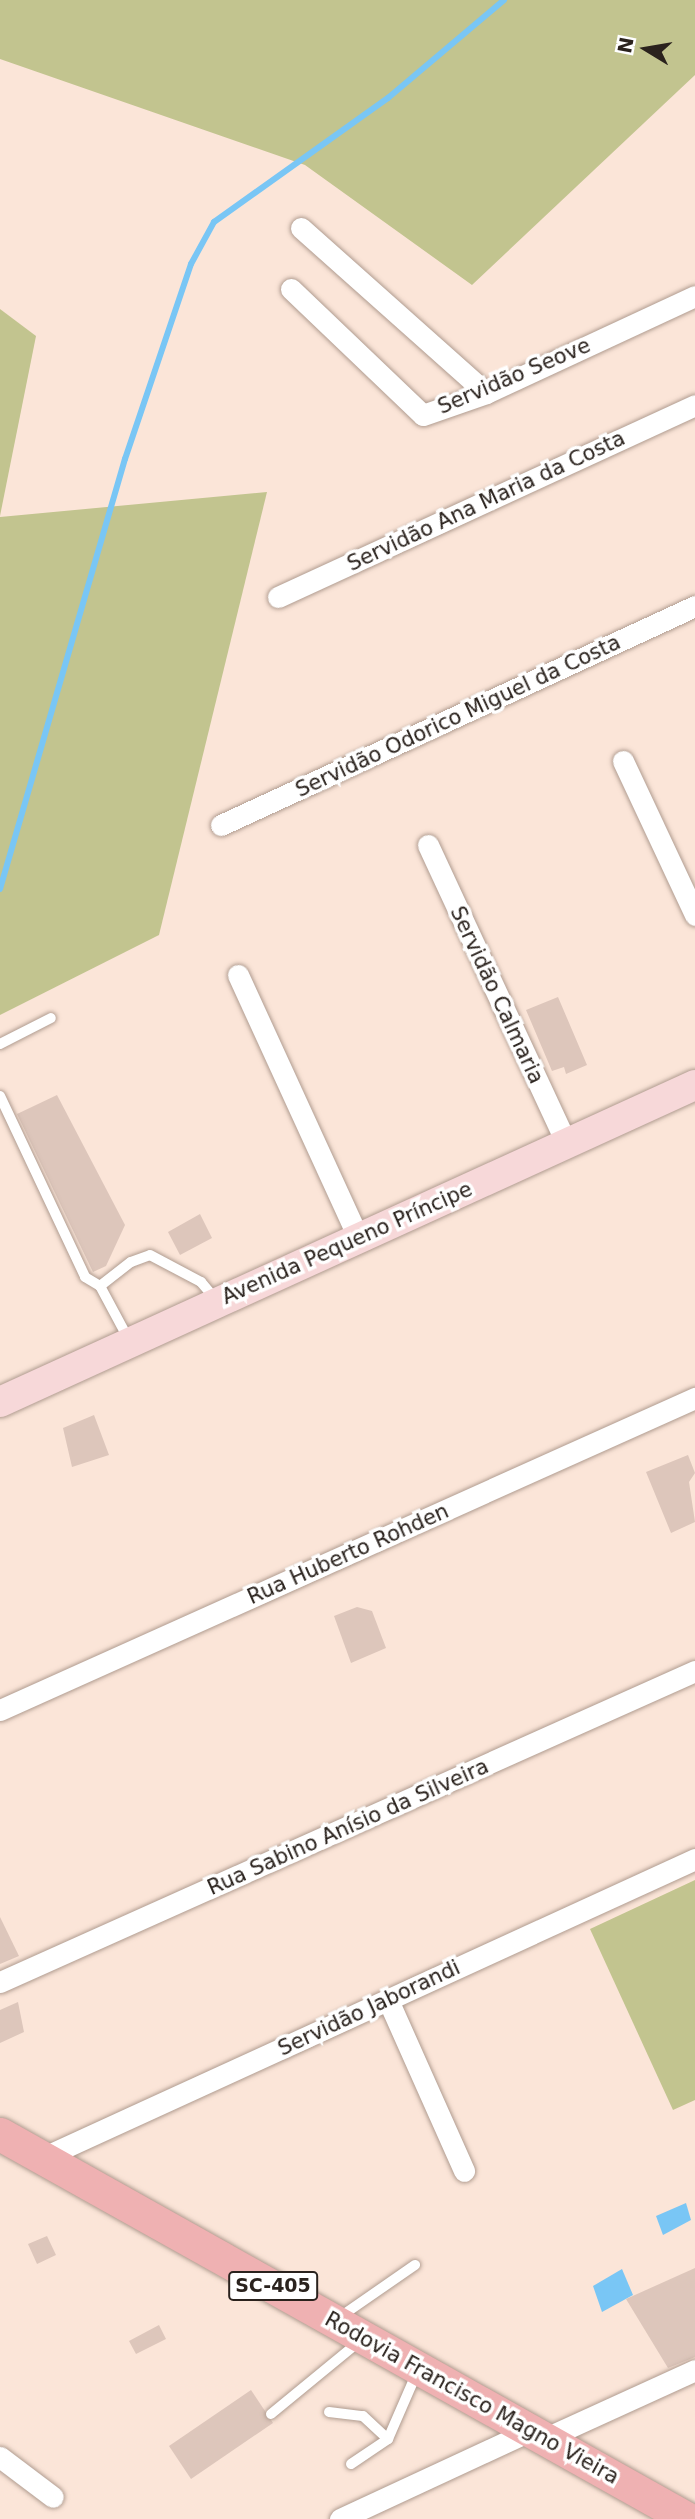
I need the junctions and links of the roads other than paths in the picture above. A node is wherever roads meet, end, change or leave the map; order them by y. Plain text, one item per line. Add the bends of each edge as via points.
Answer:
1 (301, 228) dead end
2 (291, 289) dead end
3 (695, 296) edge
4 (486, 393) junction
5 (695, 405) edge
6 (278, 597) dead end
7 (695, 606) edge
8 (623, 761) dead end
9 (221, 825) dead end
10 (428, 845) dead end
11 (695, 915) edge
12 (238, 975) dead end
13 (51, 1018) dead end
14 (0, 1044) edge
15 (695, 1086) edge
16 (0, 1096) edge
17 (567, 1144) junction
18 (359, 1239) junction
19 (100, 1286) junction
20 (217, 1301) junction
21 (130, 1343) junction
22 (695, 1398) edge
23 (0, 1402) edge
24 (695, 1671) edge
25 (0, 1710) edge
26 (695, 1859) edge
27 (0, 1982) edge
28 (388, 2000) junction
29 (4, 2141) edge
30 (42, 2158) junction
31 (464, 2171) dead end
32 (415, 2265) dead end
33 (335, 2320) junction
34 (365, 2337) junction
35 (419, 2367) junction
36 (695, 2370) edge
37 (329, 2412) dead end
38 (271, 2414) dead end
39 (539, 2434) junction
40 (388, 2440) junction
41 (0, 2458) edge
42 (351, 2464) dead end
43 (53, 2497) dead end
44 (340, 2519) edge
45 (688, 2519) edge

1 - 4 street
2 - 4 street, Servidão Seove via 423,415
3 - 4 street, Servidão Seove
5 - 6 street, Servidão Ana Maria da Costa
7 - 9 street, Servidão Odorico Miguel da Costa
8 - 11 street
10 - 17 street, Servidão Calmaria
12 - 18 street
13 - 14 lane
15 - 17 main road, Avenida Pequeno Príncipe
16 - 19 lane via 85,1277
17 - 18 main road, Avenida Pequeno Príncipe
18 - 20 main road, Avenida Pequeno Príncipe
19 - 20 lane via 150,1255 201,1282
19 - 21 lane
20 - 21 main road, Avenida Pequeno Príncipe
21 - 23 main road, Avenida Pequeno Príncipe
22 - 25 street, Rua Huberto Rohden
24 - 27 street, Rua Sabino Anísio da Silveira
26 - 28 street, Servidão Jaborandi
28 - 30 street, Servidão Jaborandi
28 - 31 street
29 - 30 main road, Rodovia Francisco Magno Vieira / SC-405
30 - 33 main road, Rodovia Francisco Magno Vieira / SC-405
32 - 33 lane
33 - 34 main road, Rodovia Francisco Magno Vieira / SC-405
34 - 35 main road, Rodovia Francisco Magno Vieira / SC-405
34 - 38 lane
35 - 39 main road, Rodovia Francisco Magno Vieira / SC-405
35 - 40 lane
36 - 39 street
37 - 40 lane via 363,2416
39 - 44 street
39 - 45 main road, Rodovia Francisco Magno Vieira / SC-405
40 - 42 lane
41 - 43 street

